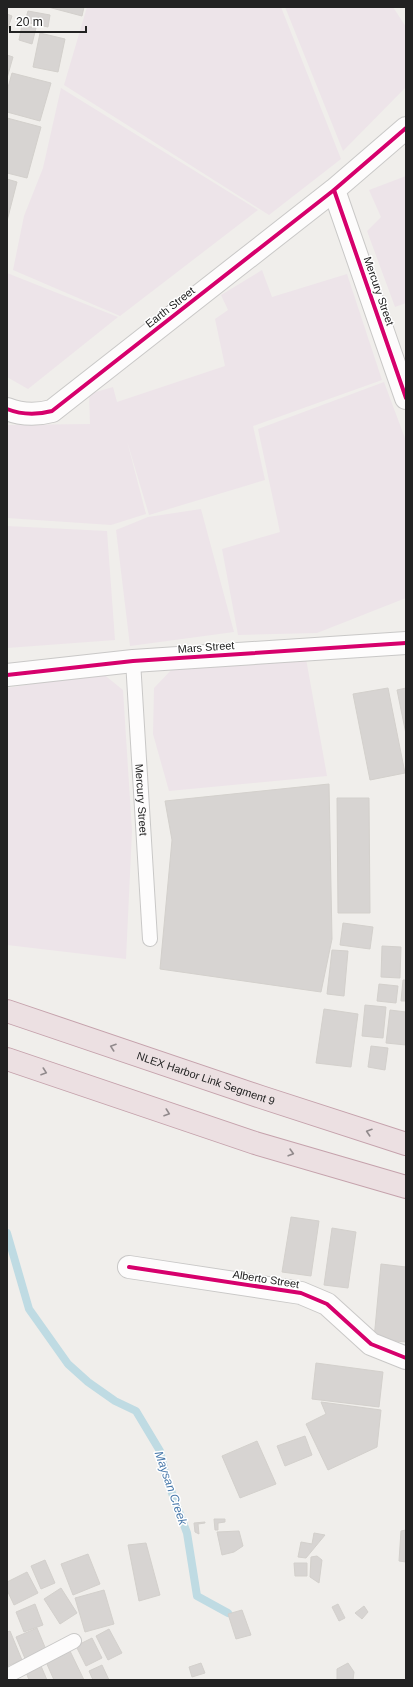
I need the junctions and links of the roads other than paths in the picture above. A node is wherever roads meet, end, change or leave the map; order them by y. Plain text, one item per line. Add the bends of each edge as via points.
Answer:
1 (406, 128) edge
2 (334, 190) junction
3 (406, 398) edge
4 (7, 409) edge
5 (406, 642) edge
6 (133, 661) junction
7 (7, 675) edge
8 (150, 939) dead end
9 (7, 1011) edge
10 (7, 1059) edge
11 (406, 1144) edge
12 (406, 1187) edge
13 (129, 1266) dead end
14 (406, 1358) edge
15 (74, 1641) dead end
16 (7, 1676) edge

1 - 2 street, Earth Street
2 - 3 street, Mercury Street
2 - 4 street, Earth Street via 52,411 31,414
5 - 6 street, Mars Street
6 - 7 street, Mars Street
6 - 8 lane, Mercury Street
11 -> 9 highway, NLEX Harbor Link Segment 9
10 -> 12 highway via 256,1143
13 - 14 street, Alberto Street via 301,1293 327,1304 371,1344
15 - 16 lane

